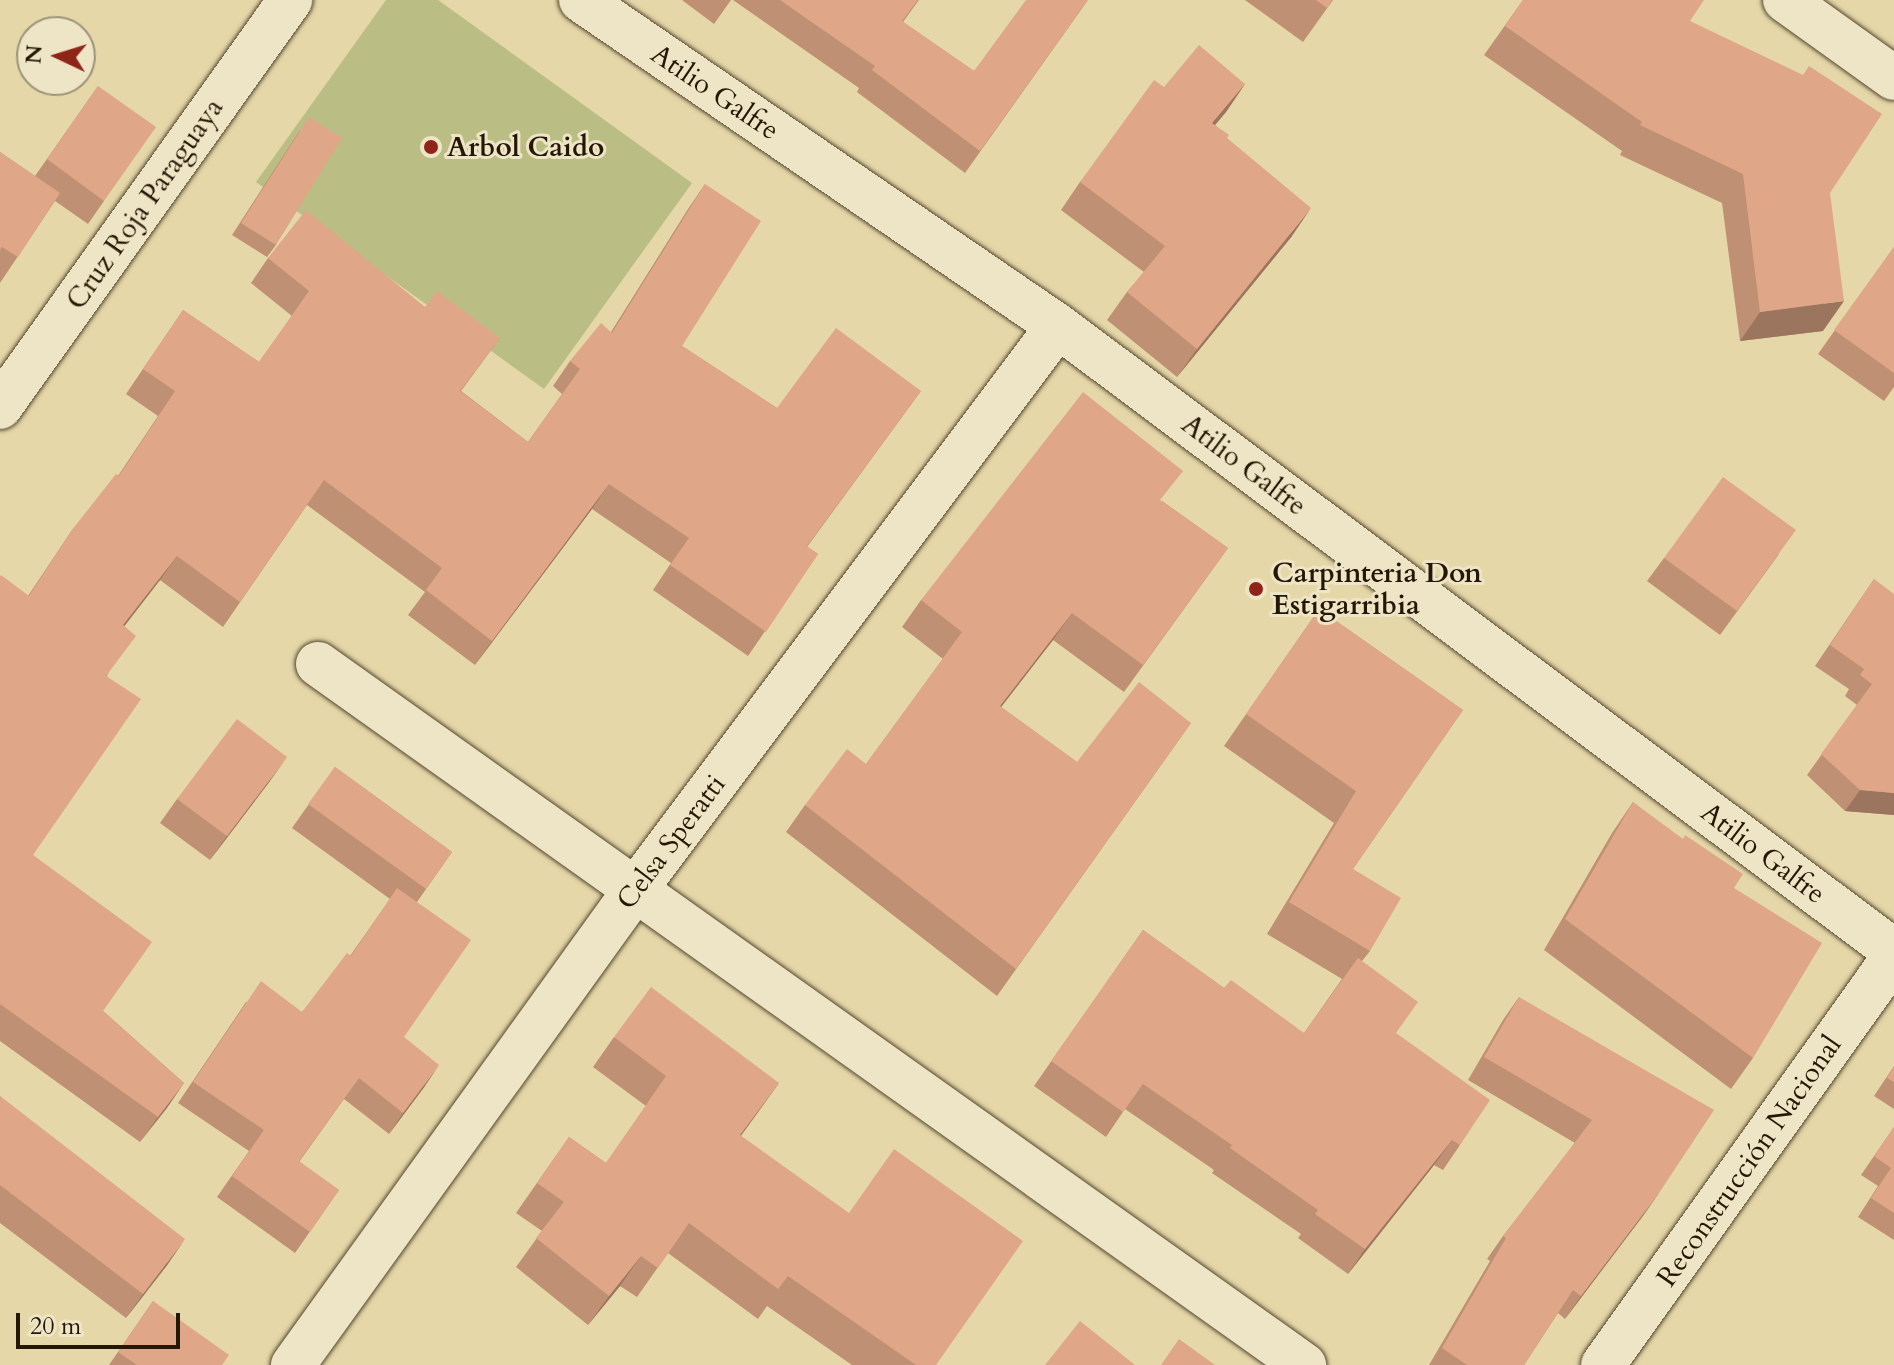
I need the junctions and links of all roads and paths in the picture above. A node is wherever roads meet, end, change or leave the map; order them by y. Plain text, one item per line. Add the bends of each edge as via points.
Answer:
1 (290, 0) edge
2 (581, 0) edge
3 (1785, 0) edge
4 (1894, 78) edge
5 (1058, 326) junction
6 (0, 407) edge
7 (318, 664) dead end
8 (635, 890) junction
9 (1894, 951) edge
10 (1894, 957) edge
11 (293, 1365) edge
12 (1304, 1365) edge
13 (1603, 1365) edge

1 - 6 street, Cruz Roja Paraguaya
2 - 5 street, Atilio Galfre
3 - 4 street
5 - 8 street, Celsa Speratti
5 - 9 street, Atilio Galfre
7 - 8 street
8 - 11 street, Celsa Speratti
8 - 12 street
10 - 13 street, Reconstrucción Nacional

